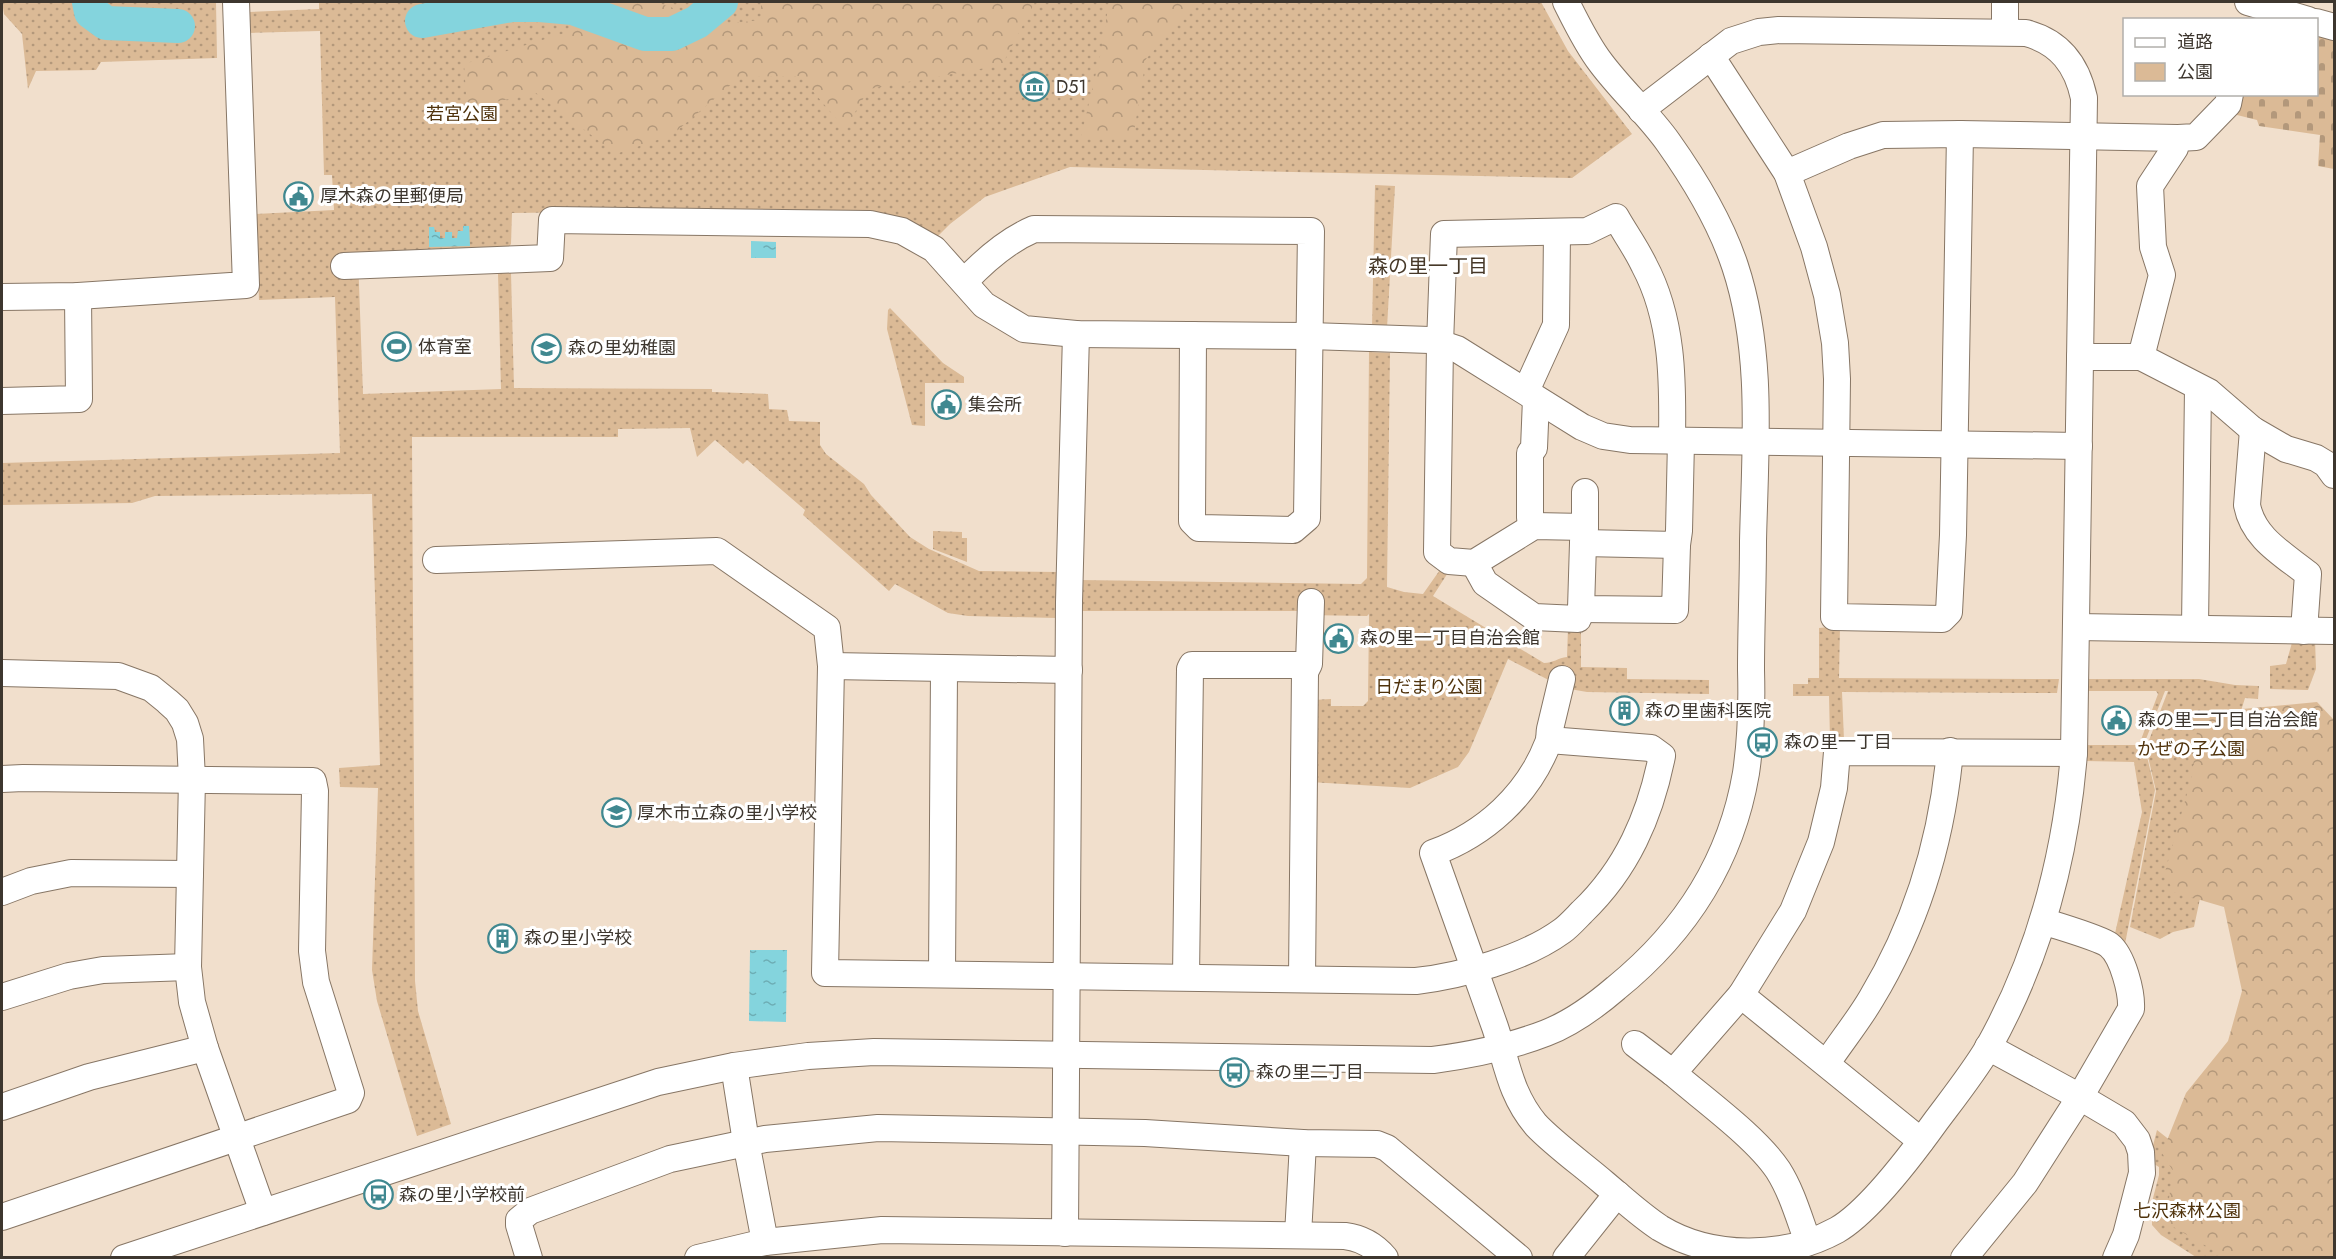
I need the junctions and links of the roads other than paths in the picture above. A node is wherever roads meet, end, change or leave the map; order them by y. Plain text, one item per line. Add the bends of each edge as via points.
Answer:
1 (236, 2) edge
2 (1566, 2) edge
3 (2006, 2) edge
4 (2244, 18) edge
5 (2301, 18) edge
6 (2318, 23) edge
7 (2334, 27) edge
8 (2005, 32) junction
9 (1711, 56) junction
10 (2230, 96) edge
11 (1641, 110) junction
12 (1960, 134) junction
13 (2084, 136) junction
14 (2178, 138) junction
15 (1787, 173) junction
16 (1557, 233) junction
17 (344, 266) dead end
18 (965, 281) junction
19 (78, 296) junction
20 (2, 297) edge
21 (1076, 334) junction
22 (1193, 335) junction
23 (1310, 336) junction
24 (1440, 344) junction
25 (2080, 357) junction
26 (2141, 357) junction
27 (2198, 388) junction
28 (1531, 395) junction
29 (2, 401) edge
30 (2253, 430) junction
31 (1676, 440) junction
32 (1755, 442) junction
33 (1838, 443) junction
34 (1954, 444) junction
35 (2079, 446) junction
36 (2334, 476) edge
37 (1585, 492) dead end
38 (1534, 526) junction
39 (1584, 535) junction
40 (1677, 545) junction
41 (435, 560) dead end
42 (1474, 563) junction
43 (1311, 602) dead end
44 (1581, 609) junction
45 (2076, 627) junction
46 (2195, 628) junction
47 (2304, 630) junction
48 (2334, 631) edge
49 (831, 666) junction
50 (944, 670) junction
51 (1069, 670) junction
52 (1305, 672) junction
53 (2, 673) edge
54 (1562, 679) dead end
55 (1549, 740) junction
56 (1950, 751) junction
57 (2074, 753) junction
58 (2, 779) edge
59 (192, 779) junction
60 (190, 874) junction
61 (2, 892) edge
62 (2043, 921) junction
63 (188, 967) junction
64 (1474, 970) junction
65 (942, 974) junction
66 (1067, 977) junction
67 (1186, 977) junction
68 (1302, 979) junction
69 (1741, 995) junction
70 (2, 997) edge
71 (1635, 1044) dead end
72 (1502, 1047) junction
73 (1988, 1047) junction
74 (205, 1048) junction
75 (1067, 1056) junction
76 (1827, 1063) junction
77 (734, 1066) junction
78 (1672, 1073) junction
79 (2080, 1097) junction
80 (2, 1107) edge
81 (1065, 1131) junction
82 (237, 1139) junction
83 (746, 1142) junction
84 (1921, 1142) junction
85 (1303, 1143) junction
86 (1617, 1194) junction
87 (264, 1212) junction
88 (2, 1216) edge
89 (1065, 1233) junction
90 (1298, 1234) junction
91 (765, 1242) junction
92 (1808, 1242) junction
93 (124, 1257) edge
94 (529, 1257) edge
95 (698, 1257) edge
96 (1385, 1257) edge
97 (1519, 1257) edge
98 (1566, 1257) edge
99 (1964, 1257) edge
100 (2116, 1257) edge

1 - 19 street via 246,285
2 - 11 street via 1600,63
3 - 8 street
4 - 5 street via 2248,2
6 - 7 street
8 - 9 street via 1779,30 1731,41
8 - 13 street via 2040,37 2070,60 2084,98
9 - 11 street
9 - 15 street
10 - 14 street via 2228,104 2196,137
11 - 32 street via 1667,140 1699,189 1735,268 1752,343
12 - 13 street
12 - 15 street via 1883,135
12 - 34 street
13 - 14 street
13 - 25 street
14 - 26 street via 2150,186 2153,247 2162,275
15 - 33 street via 1827,295 1835,343
16 - 24 street via 1444,234
16 - 28 street via 1556,325
16 - 31 street via 1587,231 1616,217 1645,266 1665,321
17 - 18 street via 550,258 552,220 870,224 902,231 934,249
18 - 21 street via 984,305 1024,329
18 - 23 street via 1019,235 1035,229 1311,231
19 - 20 street
19 - 29 street via 79,399
21 - 22 street
21 - 51 street
22 - 23 street
22 - 23 street via 1192,521 1199,528 1248,530 1293,530 1307,518
23 - 24 street via 1430,340
24 - 28 street via 1457,349
24 - 42 street via 1437,552 1449,561
25 - 26 street
25 - 35 street
26 - 27 street
27 - 30 street via 2209,392
27 - 46 street
28 - 31 street via 1602,436
28 - 38 street via 1534,448 1530,453 1530,519
30 - 36 street via 2286,450 2316,458
30 - 47 street via 2248,513 2264,541 2308,574
31 - 32 street
31 - 40 street
32 - 33 street
32 - 72 street via 1749,744 1742,794 1724,848 1707,886 1666,943 1630,977 1576,1018 1548,1033
33 - 34 street
33 - 34 street via 1834,617 1942,619 1949,612
34 - 35 street
35 - 45 street
37 - 39 street
38 - 39 street
38 - 42 street
39 - 40 street
39 - 44 street
40 - 44 street via 1675,613
41 - 49 street via 717,551 827,628
42 - 44 street via 1485,583 1534,617 1578,619
43 - 52 street via 1309,664
45 - 46 street
45 - 57 street
46 - 47 street
47 - 48 street
49 - 50 street
49 - 65 street via 825,973
50 - 51 street
50 - 65 street
51 - 66 street
52 - 67 street via 1297,665 1192,665 1190,669
52 - 68 street
53 - 59 street via 118,676 151,688 177,710 185,723
54 - 55 street
55 - 64 street via 1526,784 1510,804 1465,839 1433,853
55 - 64 street via 1651,748 1662,756 1654,794 1635,843 1599,896 1563,931 1530,949
56 - 57 street
56 - 69 street via 1837,752 1834,788 1821,842 1793,911
56 - 76 street via 1946,797 1923,890 1903,939 1871,999
57 - 62 street via 2064,838
58 - 59 street
59 - 60 street
59 - 82 street via 314,781 316,982 351,1093 348,1101
60 - 61 street via 71,873
60 - 63 street
62 - 73 street via 2018,990
62 - 79 street via 2109,945 2118,957 2132,996 2131,1009
63 - 70 street via 103,970
63 - 74 street via 192,1002
64 - 68 street via 1416,981
64 - 72 street
65 - 66 street
66 - 67 street
66 - 75 street
67 - 68 street
69 - 76 street
69 - 78 street
71 - 78 street
72 - 75 street via 1434,1060
72 - 86 street via 1510,1082 1537,1125
73 - 79 street
73 - 84 street
74 - 80 street via 89,1077
74 - 82 street
75 - 77 street via 874,1052
75 - 81 street
76 - 84 street
77 - 83 street
77 - 87 street via 658,1082
78 - 92 street via 1759,1147 1777,1169
79 - 99 street via 2025,1183
79 - 100 street via 2124,1124 2141,1152 2139,1190
81 - 83 street via 878,1128
81 - 85 street
81 - 89 street
82 - 87 street
82 - 88 street
83 - 91 street
83 - 94 street via 670,1159 530,1211 519,1220
84 - 92 street via 1863,1210 1837,1230
85 - 90 street
85 - 97 street via 1377,1144 1387,1148
86 - 92 street via 1660,1228 1689,1242 1725,1252 1785,1249
86 - 98 street
87 - 93 street
89 - 90 street
89 - 91 street via 882,1230
90 - 96 street via 1356,1237
91 - 95 street

